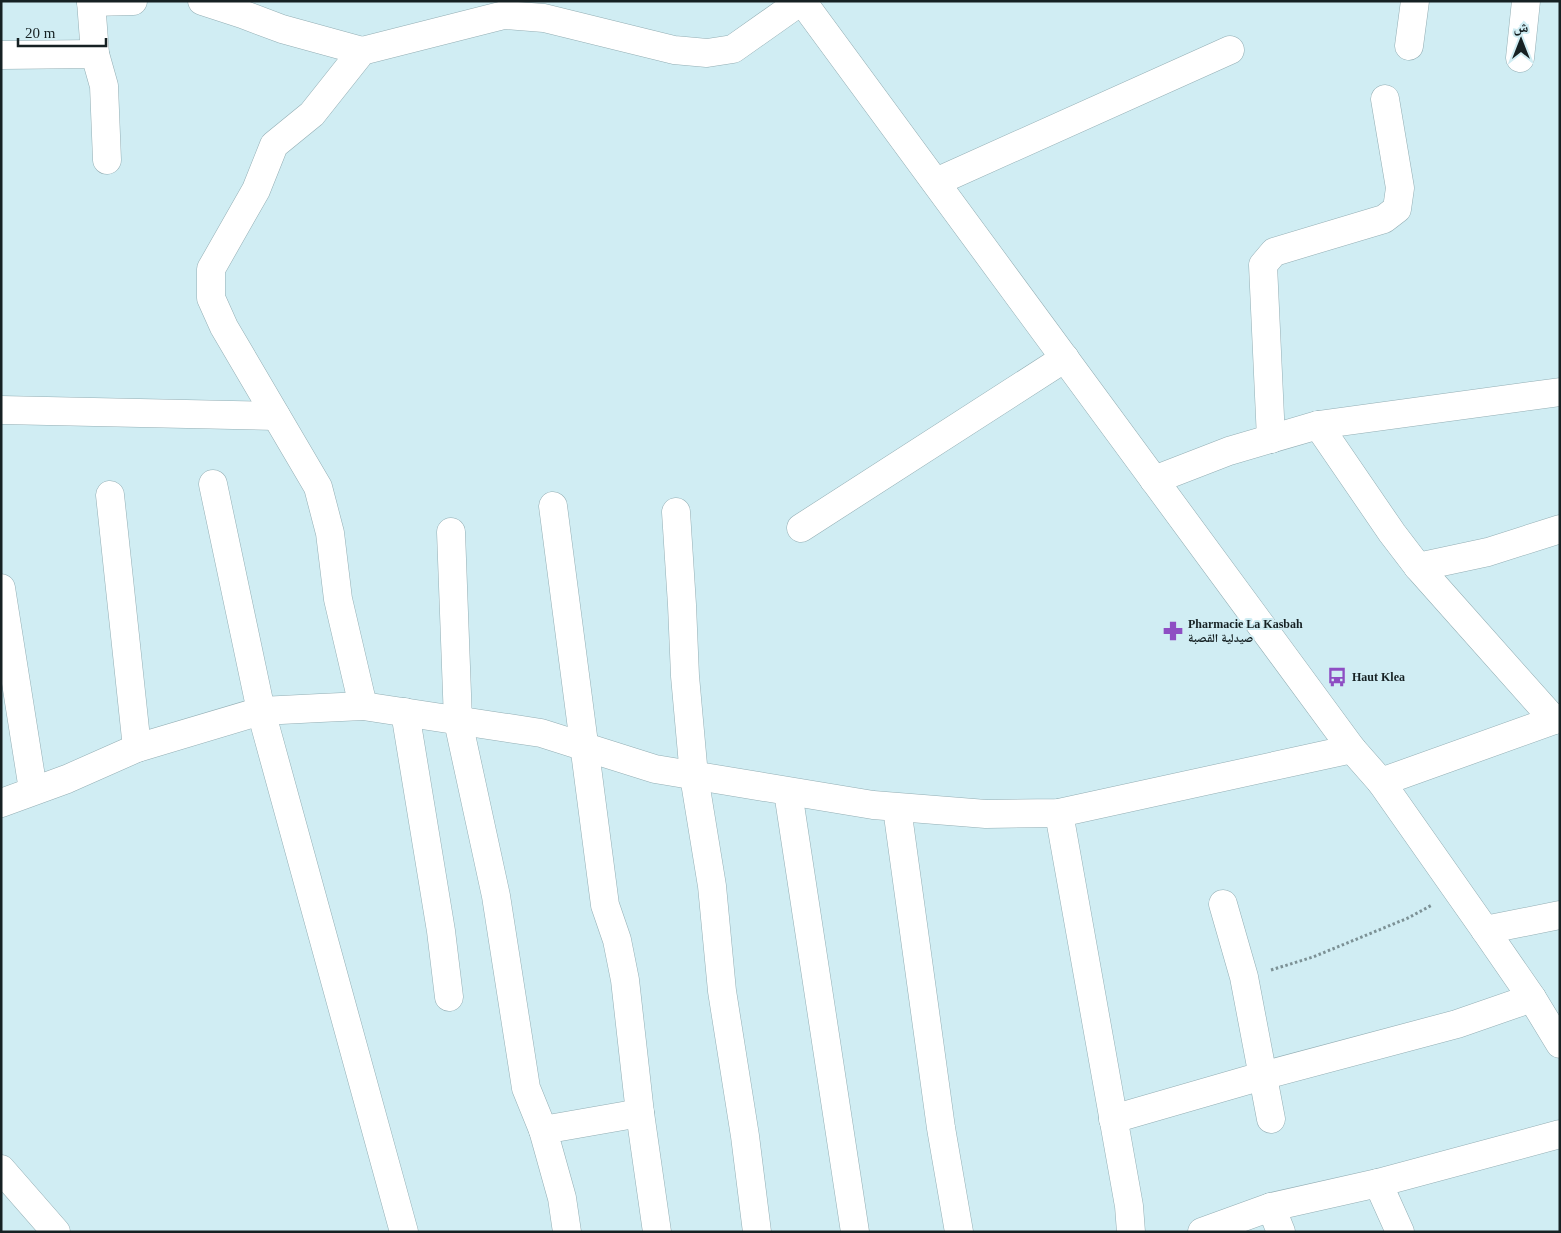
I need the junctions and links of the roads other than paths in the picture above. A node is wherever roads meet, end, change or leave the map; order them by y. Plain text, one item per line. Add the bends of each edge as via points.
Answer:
1 (133, 1) edge
2 (202, 1) edge
3 (801, 1) edge
4 (1416, 1) edge
5 (1526, 1) edge
6 (92, 2) edge
7 (1409, 46) dead end
8 (1230, 50) dead end
9 (362, 51) junction
10 (95, 54) junction
11 (1, 55) edge
12 (1520, 58) dead end
13 (1385, 99) dead end
14 (107, 160) dead end
15 (936, 182) junction
16 (1065, 358) junction
17 (1560, 392) edge
18 (1, 410) edge
19 (276, 416) junction
20 (1318, 426) junction
21 (1271, 439) junction
22 (1154, 480) junction
23 (213, 484) dead end
24 (110, 495) dead end
25 (553, 506) dead end
26 (676, 512) dead end
27 (801, 528) dead end
28 (1560, 528) edge
29 (451, 532) dead end
30 (1418, 566) junction
31 (1, 588) edge
32 (363, 706) junction
33 (260, 711) junction
34 (405, 712) junction
35 (1557, 719) edge
36 (458, 721) junction
37 (584, 747) junction
38 (137, 748) junction
39 (1352, 749) junction
40 (694, 776) junction
41 (1381, 782) junction
42 (33, 790) junction
43 (788, 792) junction
44 (1, 803) edge
45 (897, 808) junction
46 (1059, 813) junction
47 (1223, 904) dead end
48 (1560, 915) edge
49 (1485, 930) junction
50 (448, 997) dead end
51 (1532, 998) junction
52 (1560, 1044) edge
53 (1262, 1076) junction
54 (640, 1113) junction
55 (1113, 1119) junction
56 (1271, 1119) dead end
57 (543, 1130) junction
58 (1560, 1134) edge
59 (1, 1169) edge
60 (1378, 1184) junction
61 (1276, 1220) edge
62 (56, 1232) edge
63 (404, 1232) edge
64 (567, 1232) edge
65 (657, 1232) edge
66 (757, 1232) edge
67 (855, 1232) edge
68 (959, 1232) edge
69 (1131, 1232) edge
70 (1202, 1232) edge
71 (1400, 1232) edge

1 - 6 street
2 - 9 street via 282,29
3 - 9 street via 733,49 707,53 674,50 544,18 504,15
3 - 15 street
4 - 7 street
5 - 12 street
6 - 10 street
8 - 15 street
9 - 19 street via 312,114 274,145 256,190 211,269 210,298
10 - 11 street
10 - 14 street via 104,86
13 - 21 street via 1400,188 1397,209 1384,219 1274,252 1263,265
15 - 16 street
16 - 22 street
16 - 27 street
17 - 20 street
18 - 19 street
19 - 32 street via 318,487 330,533 338,599
20 - 21 street
20 - 30 street
21 - 22 street via 1229,451
22 - 39 street
23 - 33 street
24 - 38 street
25 - 37 street
26 - 40 street
28 - 30 street via 1488,552
29 - 36 street
30 - 35 street
31 - 42 street
32 - 33 street
32 - 34 street
33 - 38 street
33 - 63 street
34 - 36 street
34 - 50 street via 441,931
35 - 41 street
36 - 37 street via 541,733
36 - 57 street via 496,896 526,1088
37 - 40 street via 656,769
37 - 54 street via 605,905 617,940 625,980
38 - 42 street via 67,779
39 - 41 street
39 - 46 street
40 - 43 street
40 - 66 street via 712,886 722,991
41 - 49 street
42 - 44 street
43 - 45 street
43 - 67 street
45 - 46 street via 986,814
45 - 68 street
46 - 55 street
47 - 53 street via 1244,978
48 - 49 street
49 - 51 street
51 - 52 street
51 - 53 street via 1457,1024
53 - 55 street
53 - 56 street
54 - 57 street
54 - 65 street
55 - 69 street
57 - 64 street via 562,1198
58 - 60 street
59 - 62 street
60 - 61 street
60 - 71 street
61 - 70 street

